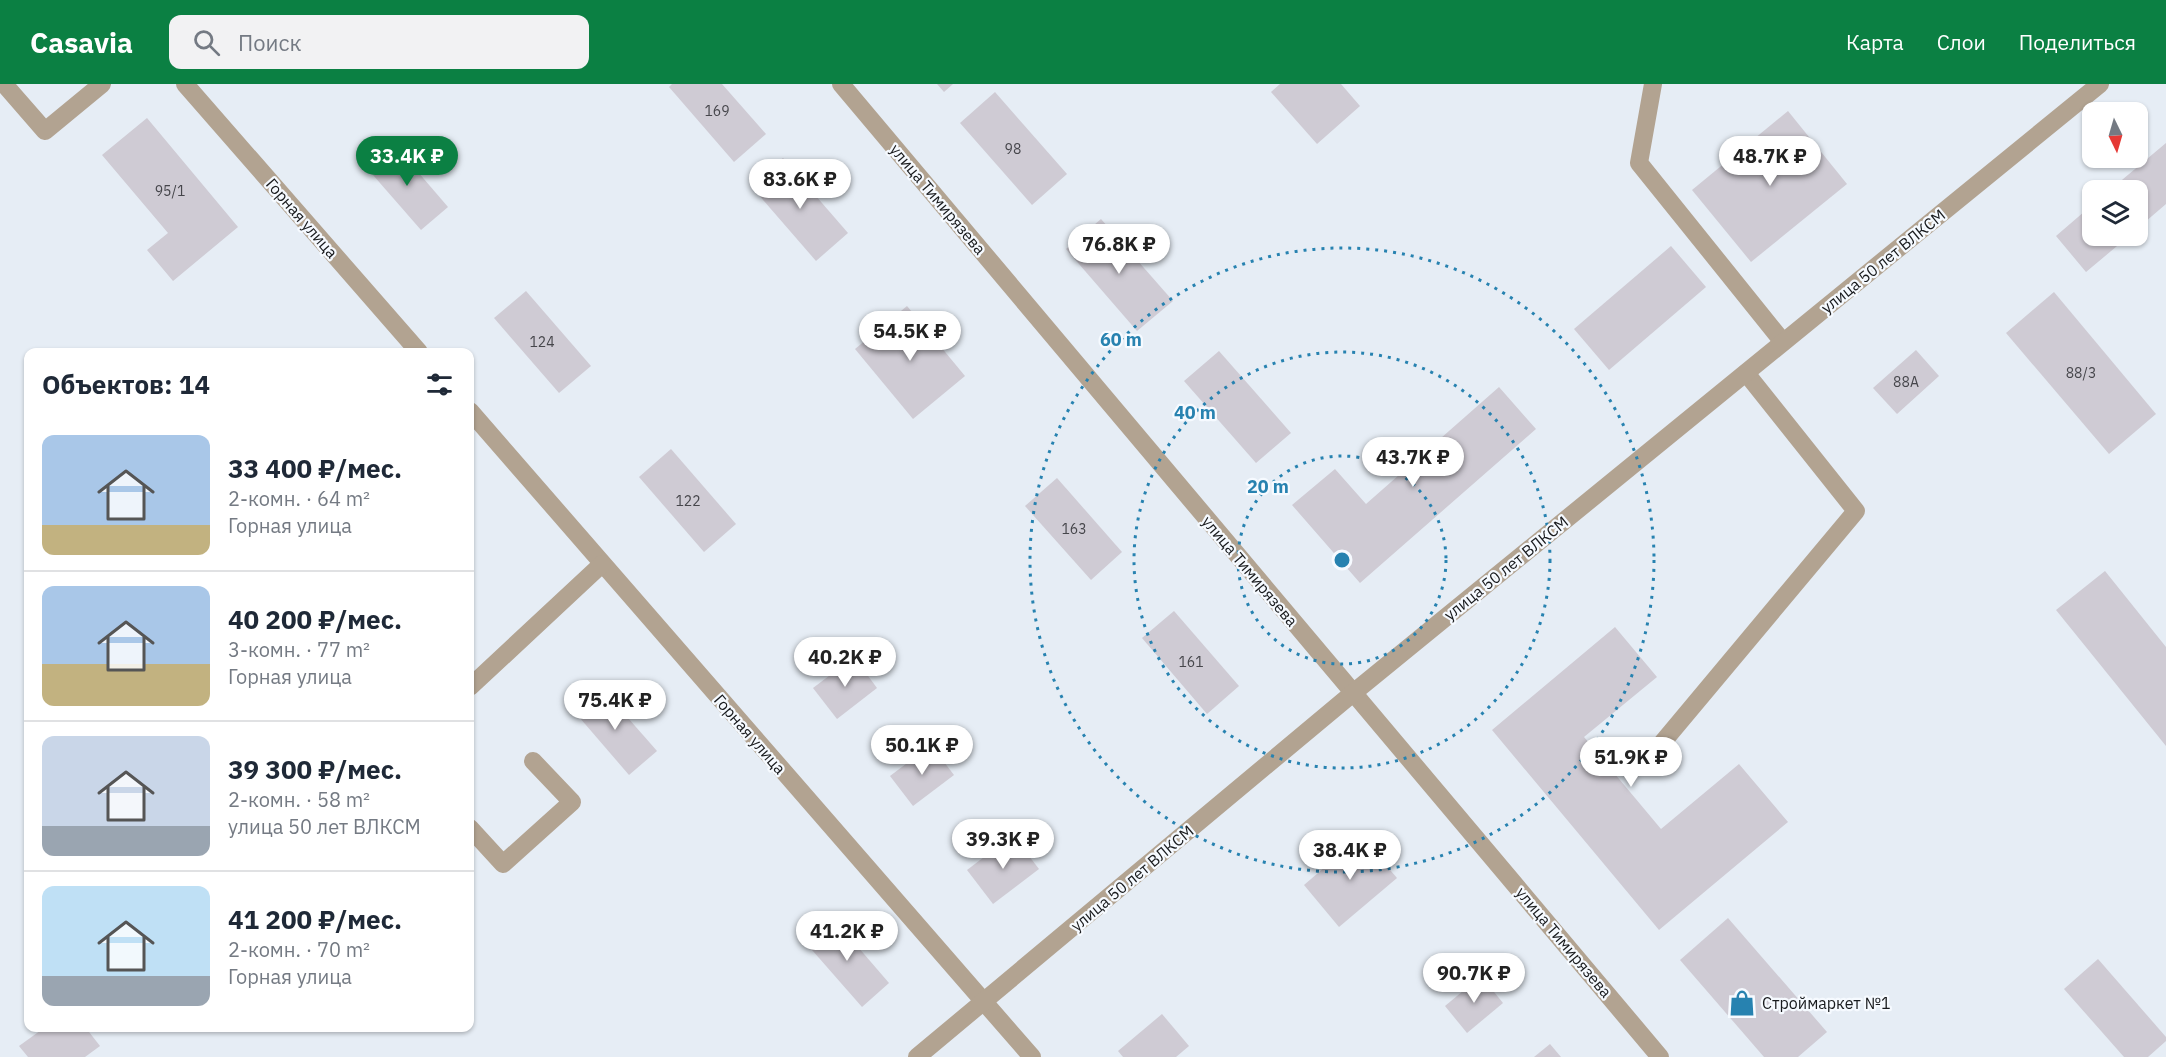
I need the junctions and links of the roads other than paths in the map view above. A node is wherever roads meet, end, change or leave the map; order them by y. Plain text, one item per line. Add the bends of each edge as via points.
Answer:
1 (4, 84) edge
2 (102, 84) edge
3 (185, 84) edge
4 (841, 84) edge
5 (1653, 84) edge
6 (2100, 84) edge
7 (1783, 342) junction
8 (415, 348) edge
9 (1746, 373) junction
10 (474, 416) edge
11 (602, 564) junction
12 (474, 683) edge
13 (1353, 693) junction
14 (1657, 749) dead end
15 (533, 761) dead end
16 (474, 832) edge
17 (984, 1003) junction
18 (916, 1057) edge
19 (1032, 1057) edge
20 (1660, 1057) edge

1 - 2 street via 45,130
3 - 8 street, Горная улица
4 - 13 street, улица Тимирязева
5 - 7 street via 1639,163
6 - 7 street, улица 50 лет ВЛКСМ
7 - 9 street, улица 50 лет ВЛКСМ
9 - 13 street, улица 50 лет ВЛКСМ
9 - 14 street via 1856,511
10 - 11 street, Горная улица
11 - 12 street
11 - 17 street, Горная улица
13 - 17 street, улица 50 лет ВЛКСМ
13 - 20 street, улица Тимирязева
15 - 16 street via 572,802 503,864
17 - 18 street, улица 50 лет ВЛКСМ
17 - 19 street, Горная улица

